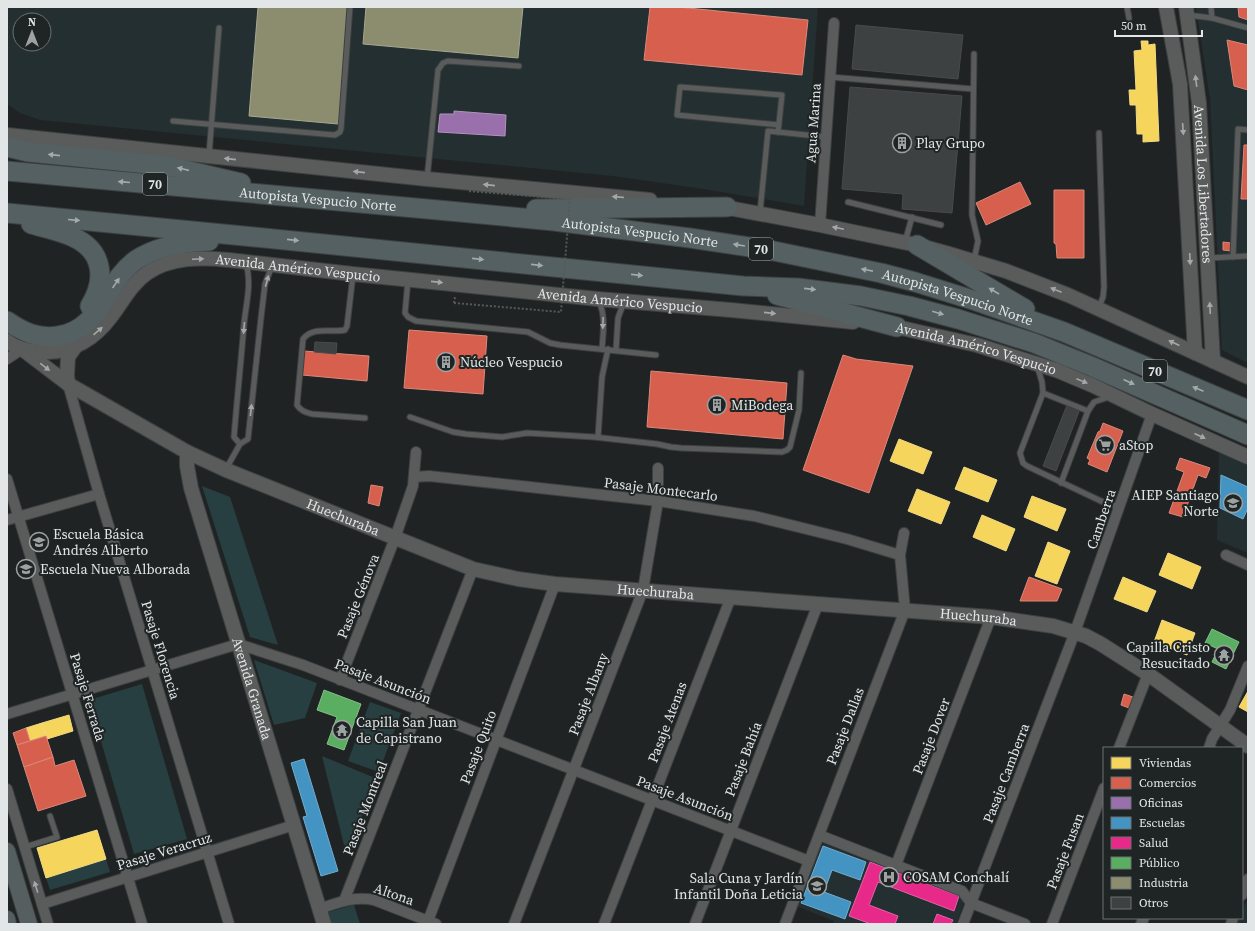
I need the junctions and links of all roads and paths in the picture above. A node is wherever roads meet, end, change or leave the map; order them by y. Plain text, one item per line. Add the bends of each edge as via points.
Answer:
1 (350, 7) edge
2 (1127, 7) edge
3 (1166, 7) edge
4 (1211, 7) edge
5 (1187, 11) edge
6 (1129, 18) dead end
7 (1212, 18) junction
8 (834, 23) dead end
9 (219, 28) dead end
10 (1248, 28) edge
11 (974, 54) dead end
12 (519, 66) dead end
13 (830, 77) junction
14 (973, 89) junction
15 (173, 121) dead end
16 (212, 124) junction
17 (779, 125) junction
18 (7, 128) edge
19 (1248, 130) edge
20 (778, 132) junction
21 (1099, 133) dead end
22 (7, 135) edge
23 (27, 137) junction
24 (826, 137) junction
25 (7, 147) edge
26 (209, 157) junction
27 (7, 171) edge
28 (427, 179) junction
29 (467, 191) dead end
30 (303, 198) junction
31 (848, 202) dead end
32 (727, 207) junction
33 (449, 211) junction
34 (7, 213) edge
35 (760, 213) junction
36 (7, 216) edge
37 (912, 217) junction
38 (820, 225) junction
39 (940, 225) dead end
40 (254, 236) junction
41 (911, 244) junction
42 (1248, 256) edge
43 (1234, 257) junction
44 (1208, 258) junction
45 (974, 261) junction
46 (245, 262) junction
47 (272, 265) junction
48 (354, 274) junction
49 (408, 279) junction
50 (743, 286) junction
51 (598, 299) junction
52 (624, 302) junction
53 (454, 303) dead end
54 (7, 308) edge
55 (1098, 308) junction
56 (7, 321) edge
57 (897, 326) junction
58 (1064, 332) junction
59 (7, 341) edge
60 (75, 347) junction
61 (602, 348) junction
62 (22, 349) junction
63 (608, 349) junction
64 (616, 350) junction
65 (1195, 353) junction
66 (656, 355) dead end
67 (7, 359) edge
68 (1213, 361) junction
69 (1034, 363) junction
70 (801, 373) dead end
71 (1248, 377) edge
72 (68, 384) junction
73 (1043, 393) junction
74 (1113, 395) junction
75 (1248, 410) edge
76 (1088, 411) junction
77 (1152, 414) junction
78 (410, 417) dead end
79 (365, 418) dead end
80 (1248, 435) edge
81 (598, 437) junction
82 (240, 444) junction
83 (187, 452) junction
84 (416, 452) dead end
85 (1248, 457) edge
86 (658, 468) dead end
87 (226, 470) junction
88 (414, 478) junction
89 (7, 479) edge
90 (1061, 483) junction
91 (100, 494) junction
92 (658, 501) junction
93 (1120, 507) junction
94 (19, 516) junction
95 (7, 520) edge
96 (904, 533) dead end
97 (395, 538) junction
98 (900, 555) junction
99 (1226, 555) dead end
100 (1248, 565) edge
101 (473, 569) junction
102 (555, 584) junction
103 (642, 590) junction
104 (731, 597) junction
105 (818, 604) junction
106 (905, 610) junction
107 (991, 617) junction
108 (1075, 632) junction
109 (238, 644) junction
110 (1248, 666) edge
111 (153, 670) junction
112 (1148, 674) junction
113 (340, 680) junction
114 (73, 695) junction
115 (418, 710) junction
116 (7, 714) edge
117 (1220, 726) junction
118 (496, 740) junction
119 (1248, 746) edge
120 (1119, 747) edge
121 (1209, 747) edge
122 (574, 770) junction
123 (7, 789) edge
124 (1103, 791) edge
125 (652, 800) junction
126 (50, 816) dead end
127 (294, 825) junction
128 (731, 831) junction
129 (819, 835) junction
130 (25, 847) junction
131 (7, 851) edge
132 (208, 852) junction
133 (809, 861) junction
134 (896, 865) junction
135 (128, 877) junction
136 (1248, 879) edge
137 (1243, 892) edge
138 (344, 901) junction
139 (971, 903) junction
140 (42, 904) junction
141 (319, 909) junction
142 (7, 920) edge
143 (432, 922) edge
144 (8, 924) edge
145 (29, 924) edge
146 (48, 924) edge
147 (142, 924) edge
148 (229, 924) edge
149 (324, 924) edge
150 (514, 924) edge
151 (604, 924) edge
152 (695, 924) edge
153 (785, 924) edge
154 (963, 924) edge
155 (1025, 924) edge
156 (1052, 924) edge

1 - 16 lane via 340,132 335,134
2 - 6 lane
3 -> 65 main road, Avenida Los Libertadores via 1180,84
4 - 7 lane
5 - 7 lane
44 -> 5 main road, Avenida Los Libertadores via 1199,103
7 - 10 lane
8 - 13 street, Agua Marina
9 - 16 lane
11 - 14 lane
12 - 28 lane via 448,61 443,63 438,70
13 - 14 lane
13 - 24 street, Agua Marina
14 - 45 lane via 972,215 978,241
15 - 16 lane
16 - 26 lane
17 - 17 lane via 782,95 680,87 677,115
17 - 20 lane
18 - 23 main road
19 - 43 lane via 1238,129
20 - 24 lane
20 - 35 lane via 768,131
21 - 55 lane via 1104,287
22 - 23 main road
23 - 26 main road
24 - 38 street, Agua Marina
30 -> 25 highway via 168,166 28,152
28 -> 26 main road
30 -> 27 highway, Autopista Vespucio Norte / 70
32 -> 28 main road
29 - 53 path, bridge via 570,200 561,312
30 - 33 highway, Autopista Vespucio Norte / 70
31 - 37 lane
32 - 33 highway
32 - 35 main road
58 -> 33 highway, Autopista Vespucio Norte / 70 via 915,282 784,253 690,238
34 -> 40 highway, Autopista Vespucio Norte / 70
35 - 38 main road
36 - 54 highway via 80,241 95,256 101,277 90,306 80,316 65,324 41,325 26,320
37 - 39 lane
37 - 41 lane
41 -> 38 main road
40 -> 50 highway, Autopista Vespucio Norte / 70
56 -> 40 highway via 33,335 53,337 68,334 93,317 120,276 136,260 147,254 184,243
41 - 45 main road
58 -> 41 highway
42 - 43 lane
43 - 44 lane
68 -> 44 main road, Avenida Los Libertadores
55 -> 45 main road via 1037,282
46 - 47 main road, Avenida Américo Vespucio
60 -> 46 main road, Avenida Américo Vespucio via 104,326 132,286 156,268 192,259 213,258
46 -> 82 lane via 249,290 234,437
47 - 48 main road, Avenida Américo Vespucio
82 -> 47 lane via 248,439 261,318 266,284
48 - 49 main road, Avenida Américo Vespucio
48 - 79 lane via 345,330 310,332 303,339 297,405 303,412 312,414
49 -> 51 main road, Avenida Américo Vespucio
49 - 61 lane via 405,313 408,318 416,321 528,332 550,343
50 - 57 highway
50 -> 80 highway, Autopista Vespucio Norte / 70 via 798,288 855,295 958,319 1034,343
51 - 52 main road, Avenida Américo Vespucio
51 -> 61 lane via 604,318
52 -> 57 main road, Avenida Américo Vespucio via 739,310
52 - 64 lane via 618,318
65 -> 55 main road
57 - 69 main road, Avenida Américo Vespucio via 977,345
75 -> 58 highway, Autopista Vespucio Norte / 70
59 - 62 main road, Avenida Américo Vespucio
60 - 62 main road, Avenida Américo Vespucio via 50,352
60 - 72 main road via 68,357
61 - 63 lane
62 - 67 street
62 -> 72 main road, Huechuraba
63 - 64 lane
63 - 81 lane via 602,377
64 - 66 lane
65 - 68 main road
68 - 71 main road
69 - 73 lane via 1039,372
69 -> 74 main road, Avenida Américo Vespucio
70 - 81 lane via 799,410 790,447 782,452 681,448
72 - 83 main road, Huechuraba
72 - 91 street, Pasaje Florencia
73 - 76 lane
73 - 90 lane via 1020,453 1023,463 1027,466
74 - 76 lane via 1094,402
74 - 77 main road, Avenida Américo Vespucio
76 - 90 lane
77 -> 85 main road, Avenida Américo Vespucio
77 - 93 street, Camberra
78 - 81 lane via 466,434 502,437 527,433
82 - 87 lane
83 - 87 main road, Huechuraba
83 - 109 main road, Avenida Granada via 191,488
84 - 88 street, Pasaje Génova
86 - 92 street, Pasaje Albany
87 - 97 main road, Huechuraba
88 - 92 street, Pasaje Montecarlo via 430,476
88 - 97 street, Pasaje Génova
89 - 94 street, Pasaje Ferrada
90 - 93 lane
91 - 94 street
91 - 111 street, Pasaje Florencia
92 - 98 street, Pasaje Montecarlo via 754,516
92 - 103 street, Pasaje Albany
93 - 108 street, Camberra
94 - 95 street
94 - 114 street, Pasaje Ferrada
96 - 98 street, Pasaje Dallas
97 - 101 main road, Huechuraba
97 - 113 street, Pasaje Génova
98 - 106 street, Pasaje Dallas
99 - 100 street
101 - 102 main road, Huechuraba
101 - 115 street, Pasaje Montreal
102 - 103 main road, Huechuraba
102 - 118 street, Pasaje Quito
103 - 104 main road, Huechuraba
103 - 122 street, Pasaje Albany
104 - 105 main road, Huechuraba
104 - 125 street, Pasaje Atenas
105 - 106 main road, Huechuraba
105 - 128 street, Pasaje Bahía
106 - 107 main road, Huechuraba
106 - 129 street, Pasaje Dallas
107 - 108 main road, Huechuraba via 1053,626
107 - 134 street, Pasaje Dover
108 - 112 main road, Huechuraba via 1101,644
108 - 139 street, Pasaje Camberra
109 - 111 street
109 - 113 street, Pasaje Asunción via 304,665
109 - 127 main road, Avenida Granada
110 - 117 street via 1230,710
111 - 114 street
111 - 132 street, Pasaje Florencia
112 - 117 main road, Huechuraba
112 - 120 street
113 - 115 street, Pasaje Asunción
114 - 116 street
114 - 135 street, Pasaje Ferrada
115 - 118 street, Pasaje Asunción
115 - 138 street, Pasaje Montreal
117 - 119 main road, Huechuraba
117 - 121 street
118 - 122 street, Pasaje Asunción
118 - 143 street, Pasaje Quito
122 - 125 street, Pasaje Asunción
122 - 150 street, Pasaje Albany
123 - 130 street
124 - 156 street, Pasaje Fusan
125 - 128 street, Pasaje Asunción
125 - 151 street, Pasaje Atenas
126 - 130 lane via 57,837
127 - 132 street, Pasaje Veracruz
127 - 141 main road, Avenida Granada
128 - 133 street, Pasaje Asunción
128 - 152 street, Pasaje Bahía
129 - 133 street, Pasaje Dallas
129 - 134 street
140 -> 130 street
131 - 145 main road
132 - 135 street, Pasaje Veracruz
132 - 148 street, Pasaje Florencia
133 - 153 street, Pasaje Dallas
134 - 139 street via 962,891
135 - 140 street, Pasaje Veracruz
135 - 147 street, Pasaje Ferrada
136 - 137 street
138 - 141 street, Altona
138 - 143 street, Altona via 367,898
139 - 154 street, Pasaje Camberra
139 - 155 street
140 - 146 street
141 - 149 main road, Avenida Granada
142 - 144 main road

